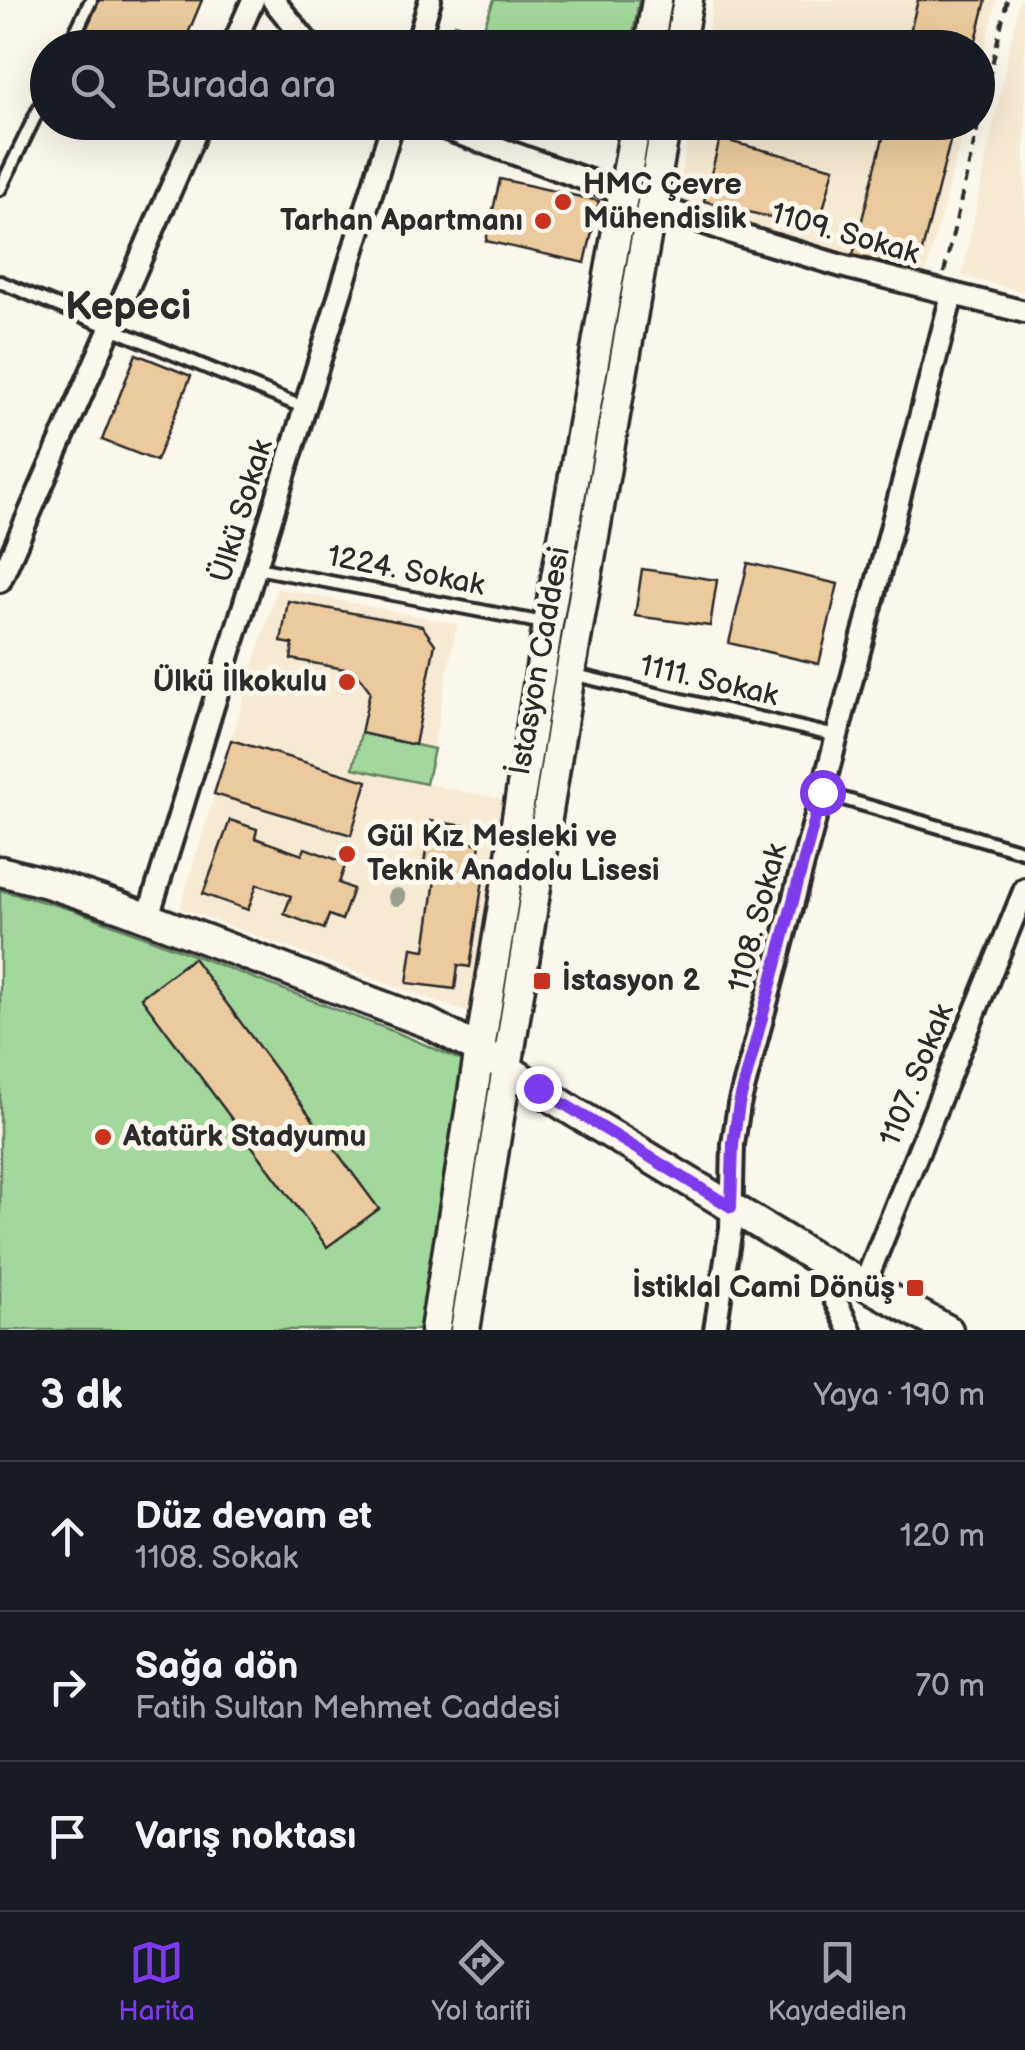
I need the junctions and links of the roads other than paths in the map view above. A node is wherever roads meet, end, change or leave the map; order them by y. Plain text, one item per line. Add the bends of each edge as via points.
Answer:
1 (90, 0) edge
2 (253, 0) edge
3 (273, 0) edge
4 (430, 0) edge
5 (658, 0) edge
6 (688, 0) edge
7 (76, 30) edge
8 (240, 30) edge
9 (297, 30) edge
10 (421, 30) edge
11 (652, 30) edge
12 (683, 30) edge
13 (30, 127) edge
14 (192, 140) edge
15 (387, 140) edge
16 (477, 140) edge
17 (633, 140) edge
18 (663, 140) edge
19 (0, 189) edge
20 (623, 193) junction
21 (652, 204) junction
22 (0, 282) edge
23 (946, 293) junction
24 (1025, 312) edge
25 (110, 328) junction
26 (305, 408) junction
27 (256, 568) junction
28 (2, 569) edge
29 (548, 624) junction
30 (570, 674) junction
31 (838, 736) junction
32 (822, 792) junction
33 (1025, 852) edge
34 (0, 871) edge
35 (1025, 888) edge
36 (148, 918) junction
37 (479, 1050) junction
38 (506, 1068) junction
39 (731, 1207) junction
40 (812, 1256) junction
41 (864, 1285) junction
42 (435, 1330) edge
43 (465, 1330) edge
44 (715, 1330) edge
45 (850, 1330) edge
46 (948, 1330) edge

1 - 7 lane
2 - 8 street
3 - 9 street
4 - 10 street
5 - 11 main road
6 - 12 main road
13 - 19 lane
14 - 25 street
15 - 26 street, Ülkü Sokak
16 - 20 street
17 - 20 main road, İstasyon Caddesi
18 - 21 main road, İstasyon Caddesi
20 - 29 main road, İstasyon Caddesi
21 - 23 street, 1109. Sokak
21 - 30 main road, İstasyon Caddesi
22 - 25 lane
23 - 24 street, 1109. Sokak
23 - 31 street, 1108. Sokak
25 - 26 lane
25 - 28 street
26 - 27 street, Ülkü Sokak
27 - 29 lane, 1224. Sokak
27 - 36 street, Ülkü Sokak
29 - 37 main road, İstasyon Caddesi
30 - 31 lane, 1111. Sokak
30 - 38 main road, İstasyon Caddesi
31 - 32 street, 1108. Sokak
32 - 33 lane
32 - 39 street, 1108. Sokak via 739,1104
34 - 36 main road
35 - 41 street, 1107. Sokak
36 - 37 main road via 403,1012
37 - 38 main road
37 - 42 main road, İstasyon Caddesi
38 - 39 main road
38 - 43 main road, İstasyon Caddesi
39 - 40 main road
39 - 44 street, 1108. Sokak
40 - 41 main road
40 - 45 street
41 - 46 main road

